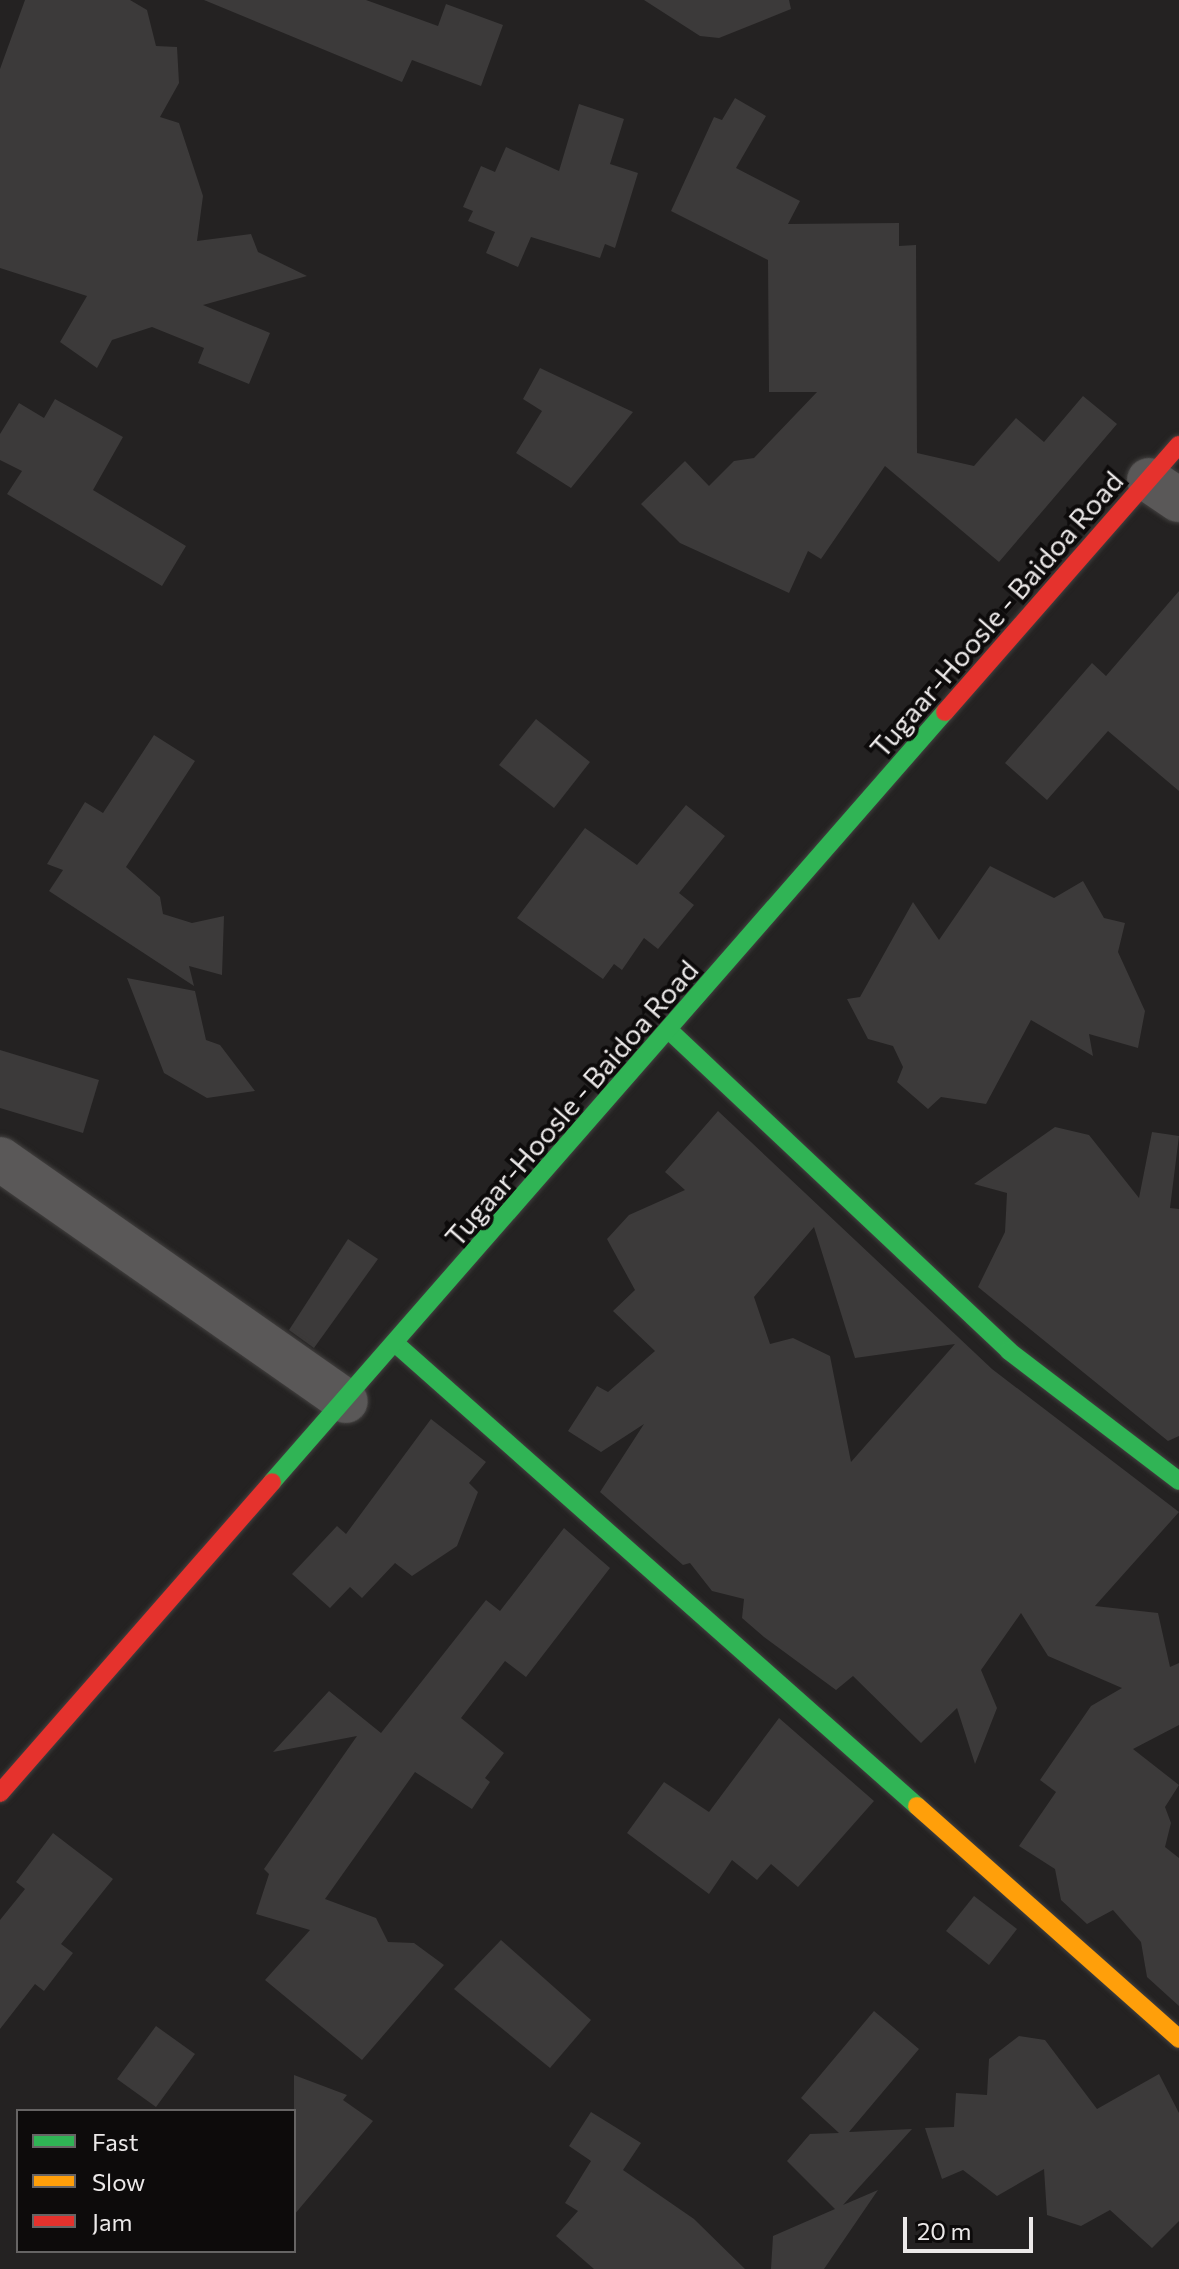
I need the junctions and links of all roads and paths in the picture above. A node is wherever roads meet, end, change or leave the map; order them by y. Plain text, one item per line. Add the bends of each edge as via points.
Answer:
1 (1179, 445) edge
2 (1164, 490) edge
3 (672, 1033) junction
4 (0, 1159) edge
5 (396, 1344) junction
6 (346, 1401) junction
7 (1179, 1481) edge
8 (0, 1793) edge
9 (1179, 2039) edge

1 - 2 main road, Tugaar-Hoosle - Baidoa Road
2 - 3 main road, Tugaar-Hoosle - Baidoa Road
3 - 5 main road, Tugaar-Hoosle - Baidoa Road
3 - 7 main road via 1009,1351
4 - 6 street
5 - 6 main road, Tugaar-Hoosle - Baidoa Road
5 - 9 main road
6 - 8 main road, Tugaar-Hoosle - Baidoa Road

